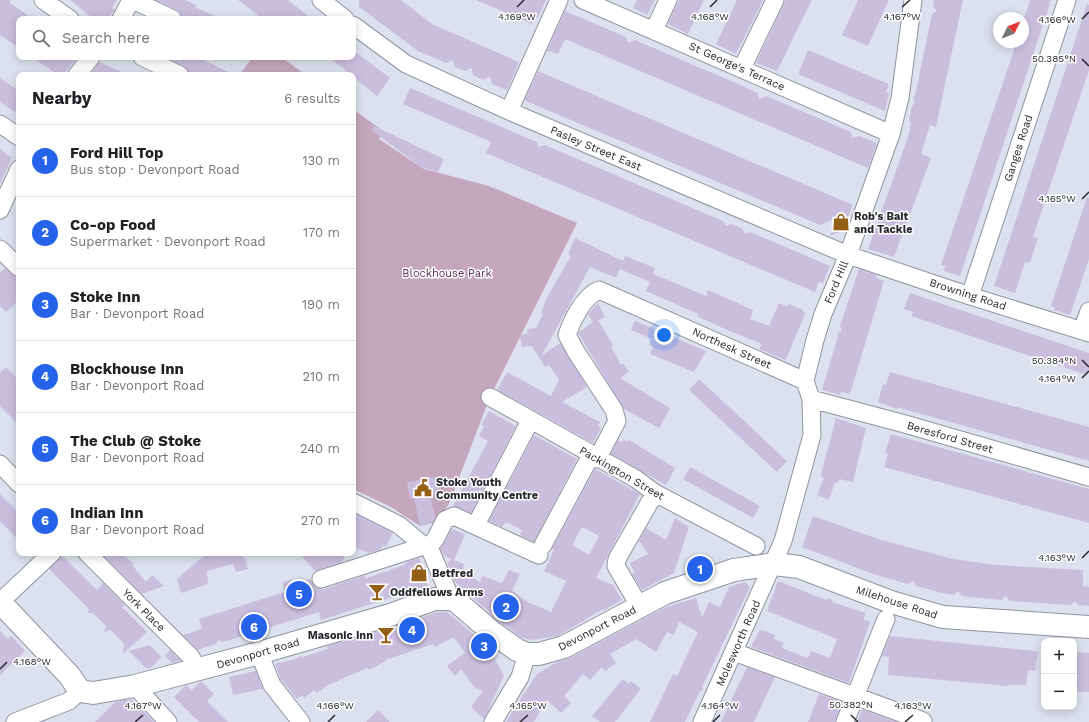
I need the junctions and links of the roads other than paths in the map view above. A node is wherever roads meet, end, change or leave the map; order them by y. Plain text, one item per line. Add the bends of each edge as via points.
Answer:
1 (43, 0) edge
2 (132, 0) edge
3 (321, 0) edge
4 (559, 0) edge
5 (583, 0) edge
6 (668, 0) edge
7 (775, 0) edge
8 (913, 0) edge
9 (1067, 0) edge
10 (66, 16) edge
11 (123, 16) edge
12 (167, 16) edge
13 (341, 16) edge
14 (356, 27) edge
15 (654, 30) junction
16 (89, 60) edge
17 (148, 60) edge
18 (742, 68) junction
19 (79, 72) edge
20 (174, 72) edge
21 (509, 110) junction
22 (0, 124) edge
23 (891, 134) junction
24 (16, 135) edge
25 (16, 175) edge
26 (0, 210) edge
27 (0, 249) edge
28 (848, 255) junction
29 (16, 265) edge
30 (970, 296) junction
31 (1089, 311) edge
32 (1086, 332) edge
33 (805, 381) junction
34 (490, 397) dead end
35 (811, 399) junction
36 (530, 421) junction
37 (594, 457) junction
38 (0, 464) edge
39 (1089, 477) edge
40 (16, 481) edge
41 (655, 493) junction
42 (356, 504) edge
43 (480, 516) dead end
44 (426, 546) junction
45 (49, 556) edge
46 (90, 556) edge
47 (762, 559) junction
48 (321, 579) dead end
49 (450, 599) junction
50 (0, 602) edge
51 (640, 606) junction
52 (886, 619) dead end
53 (1089, 626) edge
54 (734, 652) junction
55 (259, 653) junction
56 (527, 654) junction
57 (198, 669) junction
58 (135, 686) junction
59 (80, 691) junction
60 (856, 695) junction
61 (48, 717) edge
62 (923, 720) dead end
63 (15, 722) edge
64 (168, 722) edge
65 (300, 722) edge
66 (493, 722) edge
67 (702, 722) edge
68 (845, 722) edge

1 - 10 street
2 - 11 street
2 - 12 street
3 - 13 street
4 - 21 street
5 - 15 street, St George's Terrace
6 - 15 street
7 - 18 street
8 - 23 street, Ford Hill via 900,98
9 - 30 street, Ganges Road
14 - 21 street, Pasley Street East via 406,64
15 - 18 street, St George's Terrace
16 - 19 street
17 - 20 street
18 - 23 street, St George's Terrace
21 - 28 street, Pasley Street East
22 - 24 street
23 - 28 street, Ford Hill
25 - 26 street
27 - 29 street
28 - 30 street, Browning Road
28 - 33 street, Ford Hill via 823,314
30 - 32 street, Browning Road
31 - 32 street
33 - 35 street
33 - 37 street, Northesk Street via 599,290 591,294 570,327 568,335 614,410 617,421
34 - 36 street, Packington Street
35 - 39 street, Beresford Street
35 - 47 street via 812,435 783,542
36 - 37 street, Packington Street
36 - 43 street
37 - 41 street, Packington Street
37 - 44 street via 541,550 454,516 445,520 436,538
38 - 40 street
41 - 47 street, Packington Street
41 - 51 street via 617,559 616,566
42 - 44 street via 399,525
44 - 48 street
44 - 49 street
45 - 50 street
46 - 57 street, York Place via 191,657
47 - 51 main road, Devonport Road via 665,593
47 - 53 main road, Milehouse Road via 798,567 891,602 943,617
47 - 54 street, Molesworth Road
49 - 55 main road, Devonport Road via 435,599 390,615
49 - 56 main road via 517,650
50 - 59 main road via 69,675
51 - 56 main road, Devonport Road via 564,646
52 - 60 street
54 - 60 street
54 - 67 street, Molesworth Road
55 - 57 main road, Devonport Road
55 - 65 street via 272,685
56 - 66 street via 518,681
57 - 58 main road, Devonport Road
58 - 59 main road, Devonport Road via 93,693
58 - 64 street
59 - 61 street
60 - 62 street
60 - 68 street
61 - 63 street

